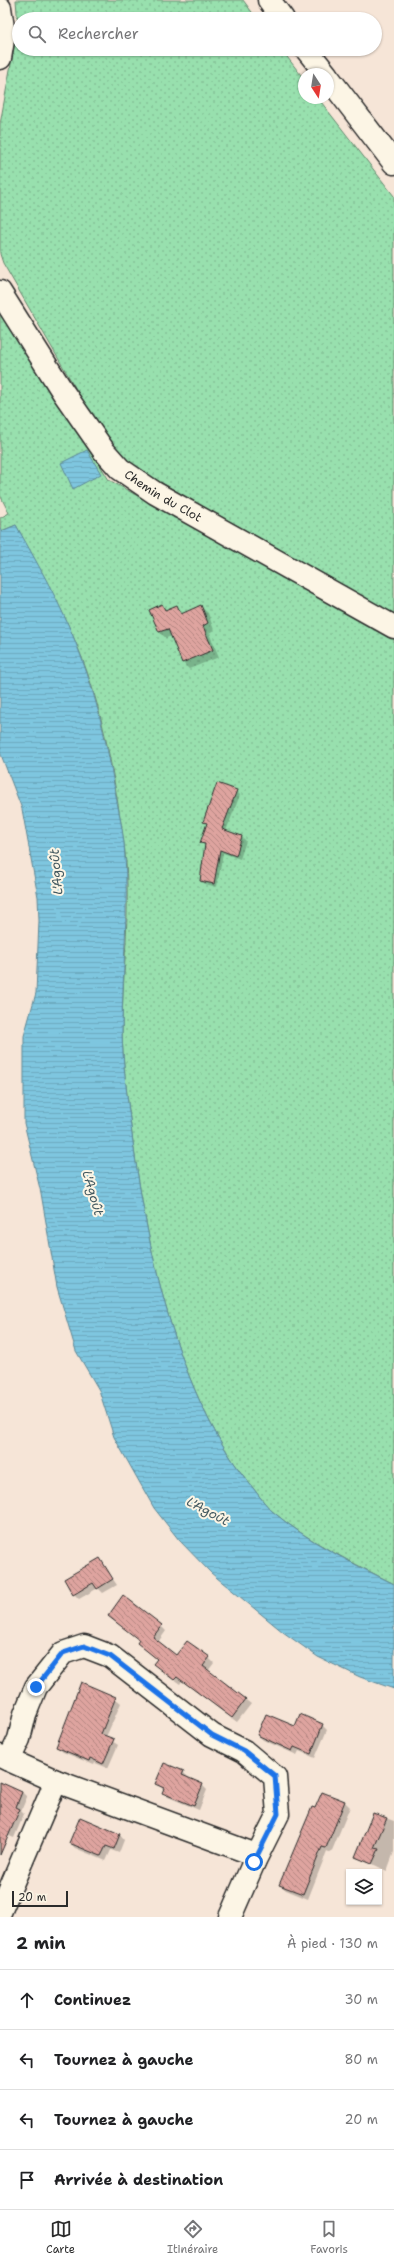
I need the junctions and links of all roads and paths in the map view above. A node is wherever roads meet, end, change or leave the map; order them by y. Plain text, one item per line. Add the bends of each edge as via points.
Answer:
1 (269, 0) edge
2 (0, 8) edge
3 (278, 12) edge
4 (312, 56) edge
5 (0, 58) edge
6 (321, 68) edge
7 (334, 85) edge
8 (394, 163) edge
9 (0, 292) edge
10 (394, 627) edge
11 (5, 1758) edge
12 (56, 1781) junction
13 (254, 1862) junction
14 (6, 1913) edge
15 (230, 1917) edge

1 - 3 street
2 - 5 street via 4,34
4 - 6 street
7 - 8 street
9 - 10 street, Chemin du Clot via 63,392 100,446 120,469 162,497
11 - 12 street
11 - 13 street via 19,1739 25,1714 36,1687 63,1653 84,1646 110,1656 212,1735 244,1751 275,1776 278,1814
12 - 13 street via 248,1852
12 - 14 street
13 - 15 street

